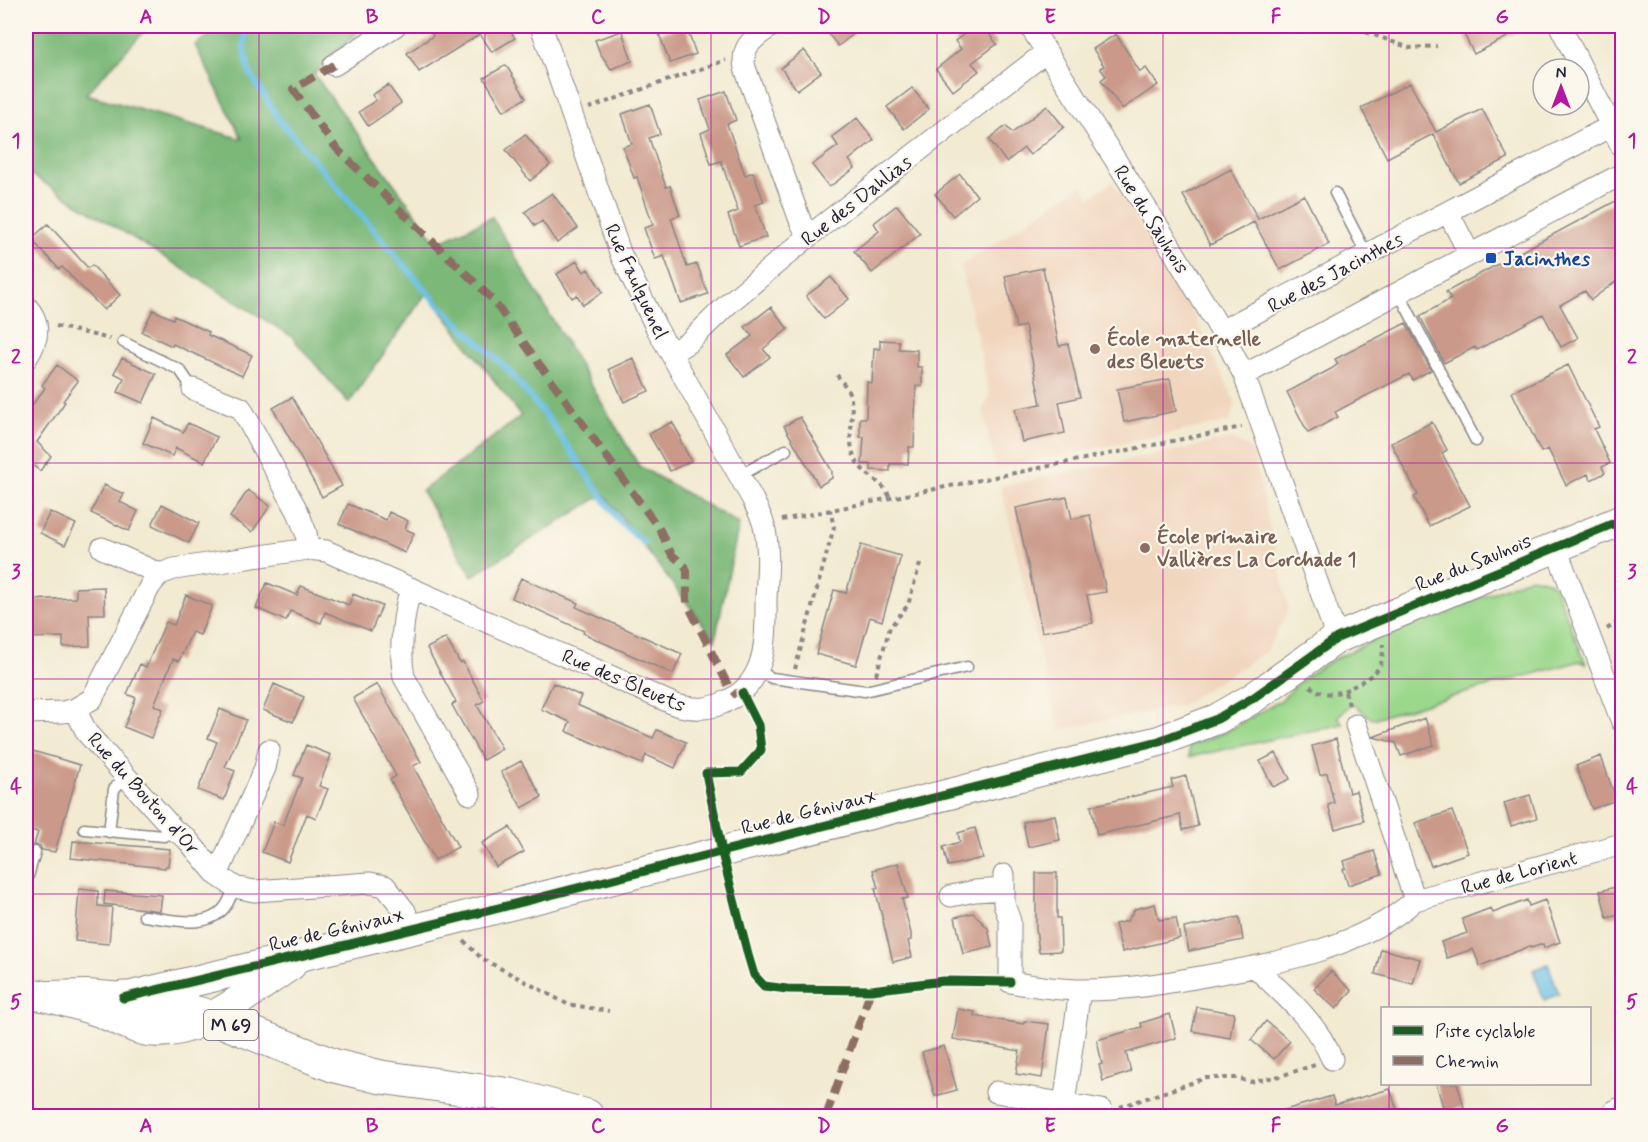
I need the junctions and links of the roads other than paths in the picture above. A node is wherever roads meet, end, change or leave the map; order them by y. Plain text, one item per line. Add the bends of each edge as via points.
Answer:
1 (395, 26) edge
2 (541, 26) edge
3 (771, 26) edge
4 (1030, 26) edge
5 (1560, 26) edge
6 (1046, 52) junction
7 (334, 65) dead end
8 (1611, 126) junction
9 (1623, 147) edge
10 (1623, 174) edge
11 (1335, 193) dead end
12 (1448, 212) junction
13 (809, 236) junction
14 (1367, 255) junction
15 (1470, 255) junction
16 (1399, 293) junction
17 (26, 306) edge
18 (1221, 332) junction
19 (123, 342) road end
20 (671, 353) junction
21 (26, 359) edge
22 (1244, 375) junction
23 (193, 389) joint
24 (1476, 441) dead end
25 (786, 450) dead end
26 (739, 476) junction
27 (1623, 520) edge
28 (764, 524) joint
29 (102, 548) dead end
30 (1556, 548) junction
31 (308, 549) junction
32 (160, 574) junction
33 (411, 588) junction
34 (1337, 638) junction
35 (967, 667) dead end
36 (757, 671) junction
37 (75, 709) junction
38 (26, 713) edge
39 (1623, 722) edge
40 (1356, 725) dead end
41 (269, 750) dead end
42 (126, 776) junction
43 (471, 794) dead end
44 (84, 829) dead end
45 (174, 830) junction
46 (108, 832) junction
47 (1623, 844) edge
48 (35, 852) dead end
49 (218, 875) junction
50 (26, 883) edge
51 (235, 887) junction
52 (951, 896) dead end
53 (1415, 900) junction
54 (144, 916) dead end
55 (411, 930) junction
56 (312, 953) junction
57 (1255, 967) junction
58 (1080, 990) junction
59 (38, 995) edge
60 (123, 998) junction
61 (211, 1017) junction
62 (1332, 1059) road end
63 (996, 1092) dead end
64 (1064, 1104) junction
65 (1102, 1110) road end
66 (1623, 1114) edge
67 (587, 1116) edge
68 (1618, 1116) edge

1 - 7 street
2 - 20 street, Rue Faulquenel via 621,255
3 - 13 street via 747,46 743,55 801,223
4 - 6 street, Rue du Saulnois
5 - 8 street
6 - 13 street, Rue des Dahlias
6 - 18 street, Rue du Saulnois
8 - 9 street
8 - 12 street, Rue des Jacinthes
10 - 15 street
11 - 14 lane
12 - 14 street, Rue des Jacinthes
12 - 15 street
13 - 20 street, Rue des Dahlias via 689,342
14 - 18 street, Rue des Jacinthes
15 - 16 street
16 - 22 street
16 - 24 lane
17 - 21 street via 38,327 33,350
18 - 22 street, Rue du Saulnois
19 - 23 lane via 180,370
20 - 26 street, Rue Faulquenel
22 - 34 street, Rue du Saulnois
23 - 31 street via 241,408 298,512
25 - 26 lane
26 - 28 street, Rue Faulquenel
27 - 30 street, Rue du Saulnois
28 - 36 street, Rue des Bleuets via 765,641
29 - 32 street
30 - 34 street, Rue du Saulnois
30 - 39 street
31 - 32 street, Rue des Bleuets
31 - 33 street, Rue des Bleuets via 326,550
32 - 37 street via 150,585 92,699
33 - 36 street, Rue des Bleuets via 695,710 710,708 742,693
33 - 43 street via 405,612 401,663 404,677
34 - 55 street, Rue de Génivaux via 1253,698 1217,718 1159,741
35 - 36 lane via 865,691 772,678
37 - 38 street
37 - 42 street, Rue du Bouton d'Or via 87,733
40 - 53 street
41 - 49 street, Rue du Bouton d'Or via 265,768
42 - 45 street, Rue du Bouton d'Or
42 - 46 lane via 114,789
44 - 46 lane
45 - 46 lane via 164,836
45 - 49 street, Rue du Bouton d'Or
47 - 53 street, Rue de Lorient
48 - 50 lane
49 - 51 street, Rue du Bouton d'Or
51 - 54 lane via 227,906 212,919 193,922
51 - 55 street, Rue du Bouton d'Or via 254,891 370,883 385,886 405,911
52 - 58 street, Rue de Lorient via 1004,882 1004,904 1010,921 1010,982
53 - 57 street, Rue de Lorient via 1374,928 1337,944
55 - 56 street, Rue de Génivaux
56 - 60 street, Rue de Génivaux
56 - 61 street, Rue de Génivaux
57 - 58 street, Rue de Lorient via 1163,984
57 - 62 street via 1312,1023
58 - 64 street
59 - 60 street, Rue de Génivaux / M 69
59 - 61 street, Rue de Génivaux / M 69 via 153,1032 184,1029
60 - 61 highway, M 69 via 153,1001
61 - 67 highway, M 69 via 335,1066 381,1077 511,1095
63 - 64 street
64 - 65 street
66 - 68 highway

